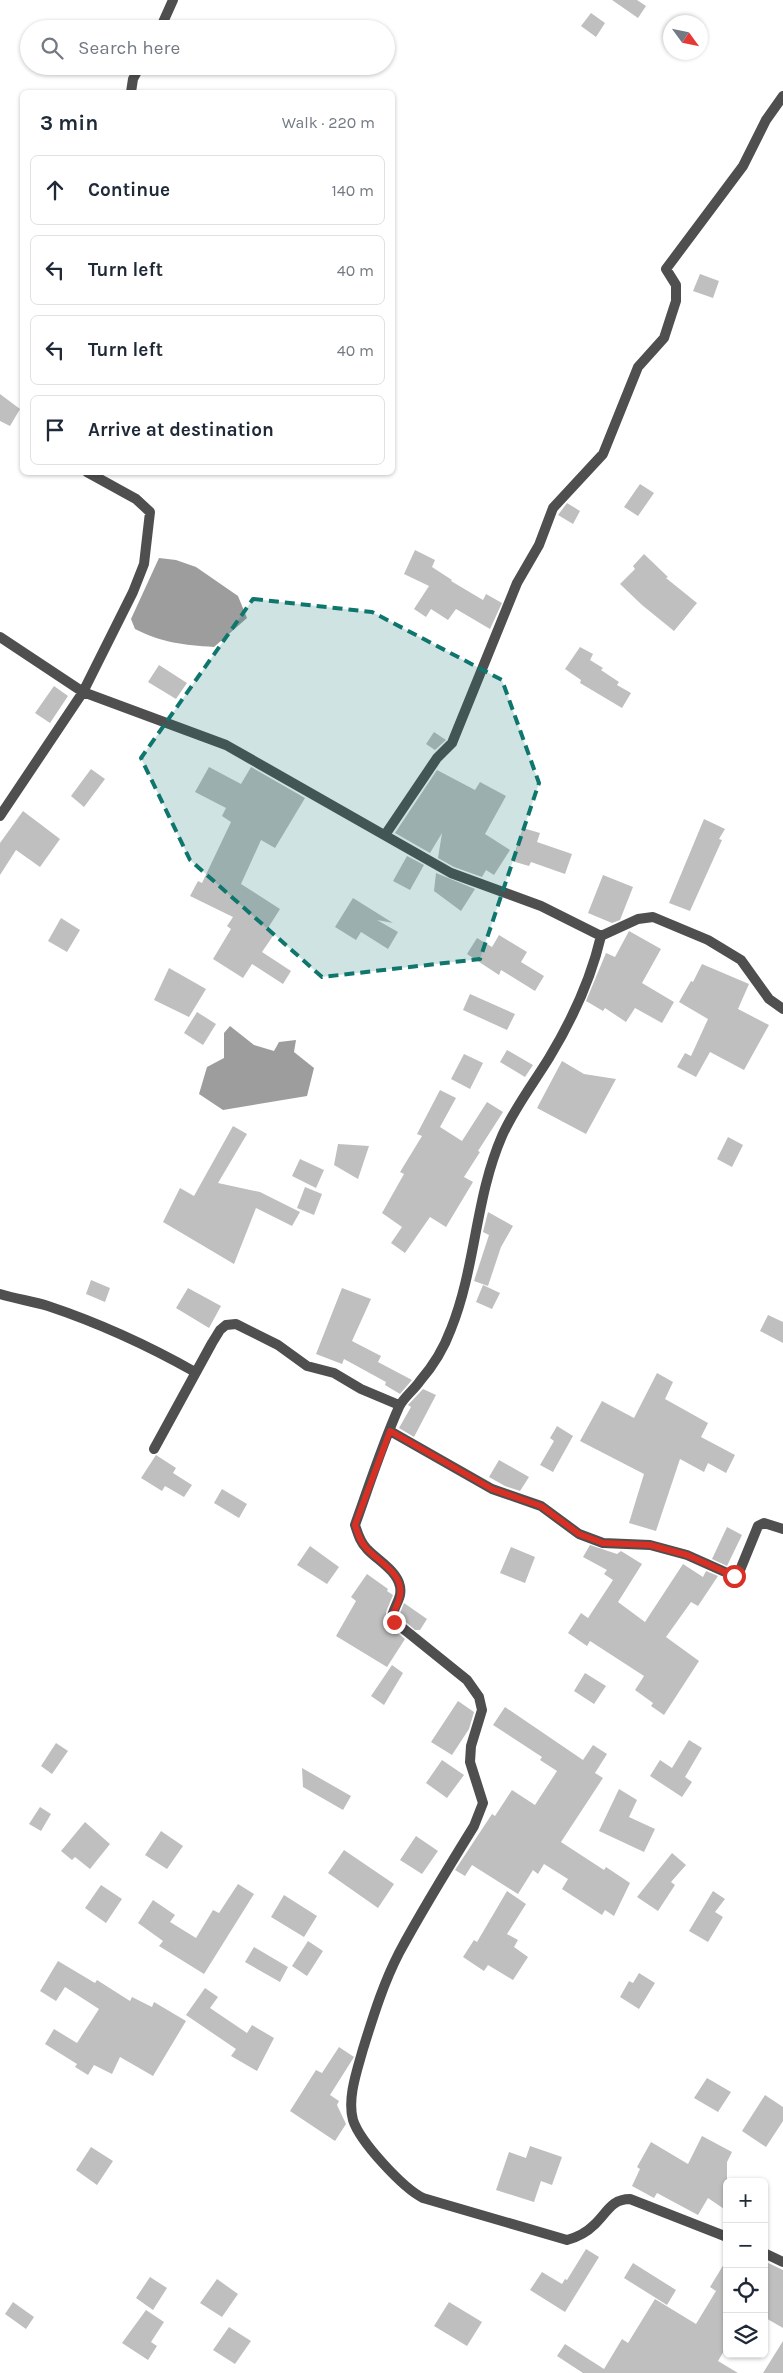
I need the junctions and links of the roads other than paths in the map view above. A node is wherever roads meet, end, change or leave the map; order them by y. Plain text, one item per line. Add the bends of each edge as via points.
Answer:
1 (173, 0) edge
2 (164, 20) edge
3 (135, 75) edge
4 (131, 90) edge
5 (783, 96) edge
6 (92, 475) edge
7 (0, 637) edge
8 (83, 692) junction
9 (0, 816) edge
10 (385, 835) junction
11 (601, 936) junction
12 (783, 1009) edge
13 (0, 1294) edge
14 (195, 1372) junction
15 (399, 1406) junction
16 (390, 1431) junction
17 (154, 1449) dead end
18 (783, 1529) edge
19 (723, 2235) edge
20 (768, 2255) edge
21 (783, 2262) edge

1 - 2 street
3 - 4 street
5 - 10 street via 766,120 743,166 666,269 676,285 676,301 664,338 638,367 603,454 553,508 539,544 517,583 452,743 437,758
6 - 8 street via 136,499 150,512 144,564
7 - 8 street
8 - 9 street
8 - 10 street via 226,745
10 - 11 street via 451,873 541,906
11 - 12 street via 638,919 653,917 708,940 741,960 769,999
11 - 15 street via 595,962 576,1008 549,1058 526,1091 491,1166 467,1283 451,1331 437,1359
13 - 14 street via 48,1306 154,1349
14 - 15 street via 220,1330 226,1325 236,1324 278,1345 307,1366 334,1373
14 - 17 street
15 - 16 street
16 - 18 street via 492,1489 541,1506 579,1534 603,1543 650,1545 687,1555 734,1576 738,1575 758,1526 764,1523
16 - 19 street via 355,1525 358,1538 393,1572 399,1583 400,1594 392,1617 394,1622 467,1680 479,1697 482,1710 471,1746 470,1762 483,1803 474,1826 398,1954 374,2013 352,2092 354,2120 388,2169 412,2192 424,2198 567,2240 582,2235 614,2202 630,2199
20 - 21 street

